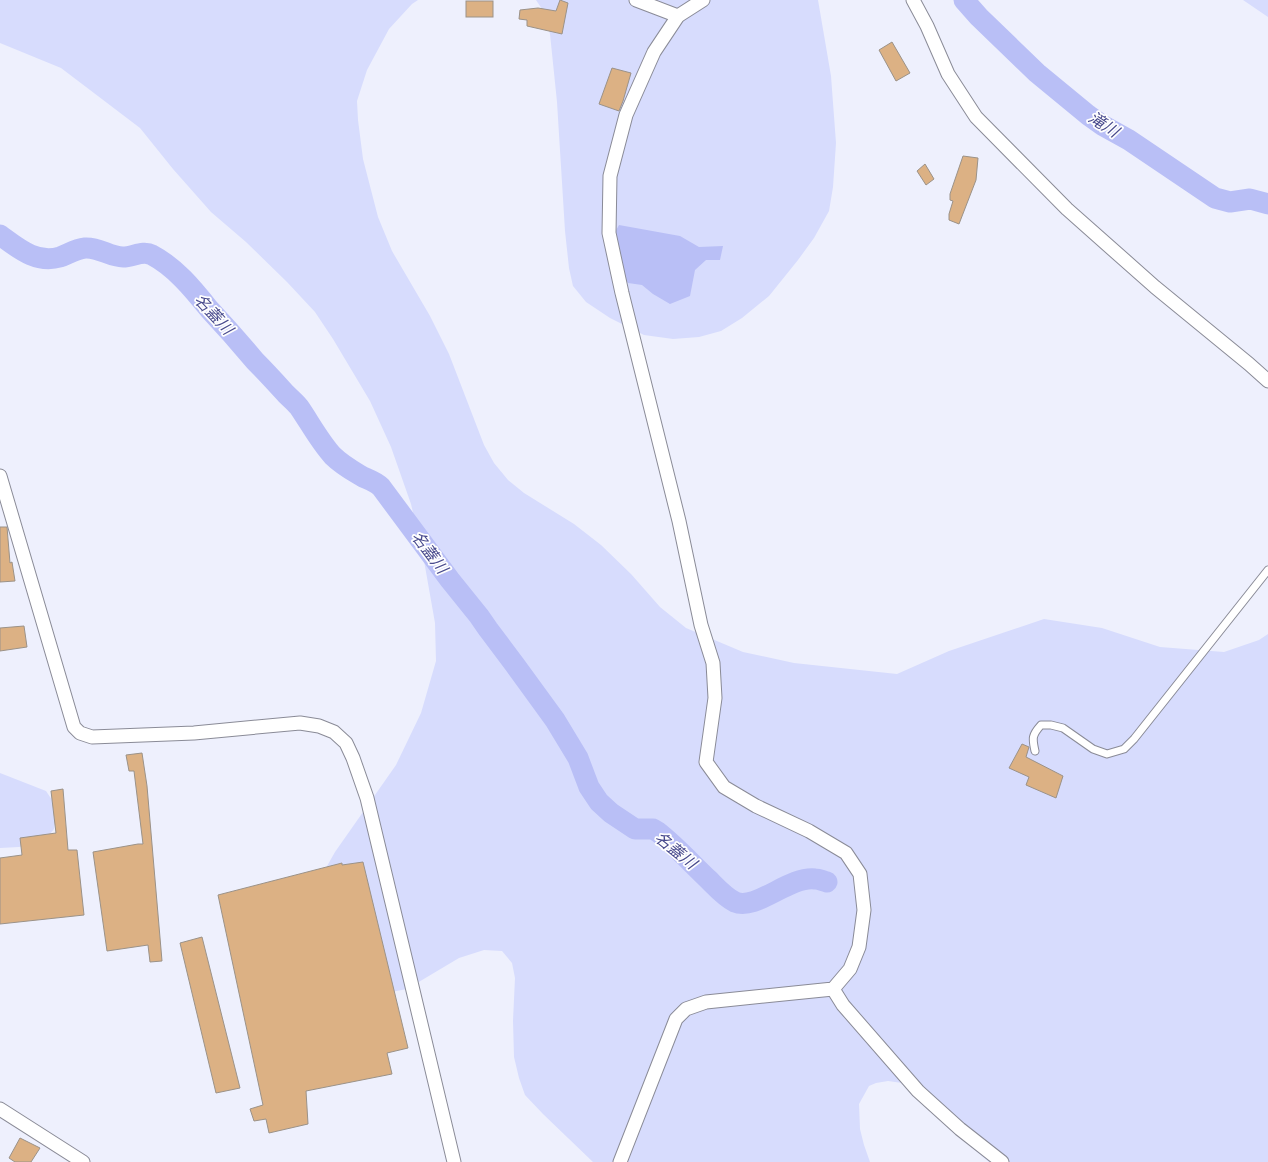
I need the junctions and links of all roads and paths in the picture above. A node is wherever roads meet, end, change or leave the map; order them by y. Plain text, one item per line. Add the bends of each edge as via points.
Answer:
1 (636, 0) edge
2 (703, 0) edge
3 (913, 0) edge
4 (678, 16) junction
5 (1268, 381) edge
6 (0, 476) edge
7 (1268, 570) edge
8 (1035, 751) dead end
9 (833, 989) junction
10 (0, 1109) edge
11 (83, 1162) edge
12 (454, 1162) edge
13 (620, 1162) edge
14 (1002, 1162) edge

1 - 4 street
2 - 4 street
3 - 5 street via 948,74 976,117 1068,209 1155,287
4 - 9 street via 654,52 626,115 610,176 609,233 679,521 701,625 713,663 715,698 706,762 724,787 846,853 860,874 864,910 859,947 850,969
6 - 12 street via 74,727 80,733 92,737 194,733 300,723 334,732 346,743 367,798
7 - 8 lane via 1124,749 1108,754 1093,749 1063,728 1041,725 1033,739
9 - 13 street via 706,1002 686,1009 676,1019
9 - 14 street via 843,1005 918,1091
10 - 11 street

